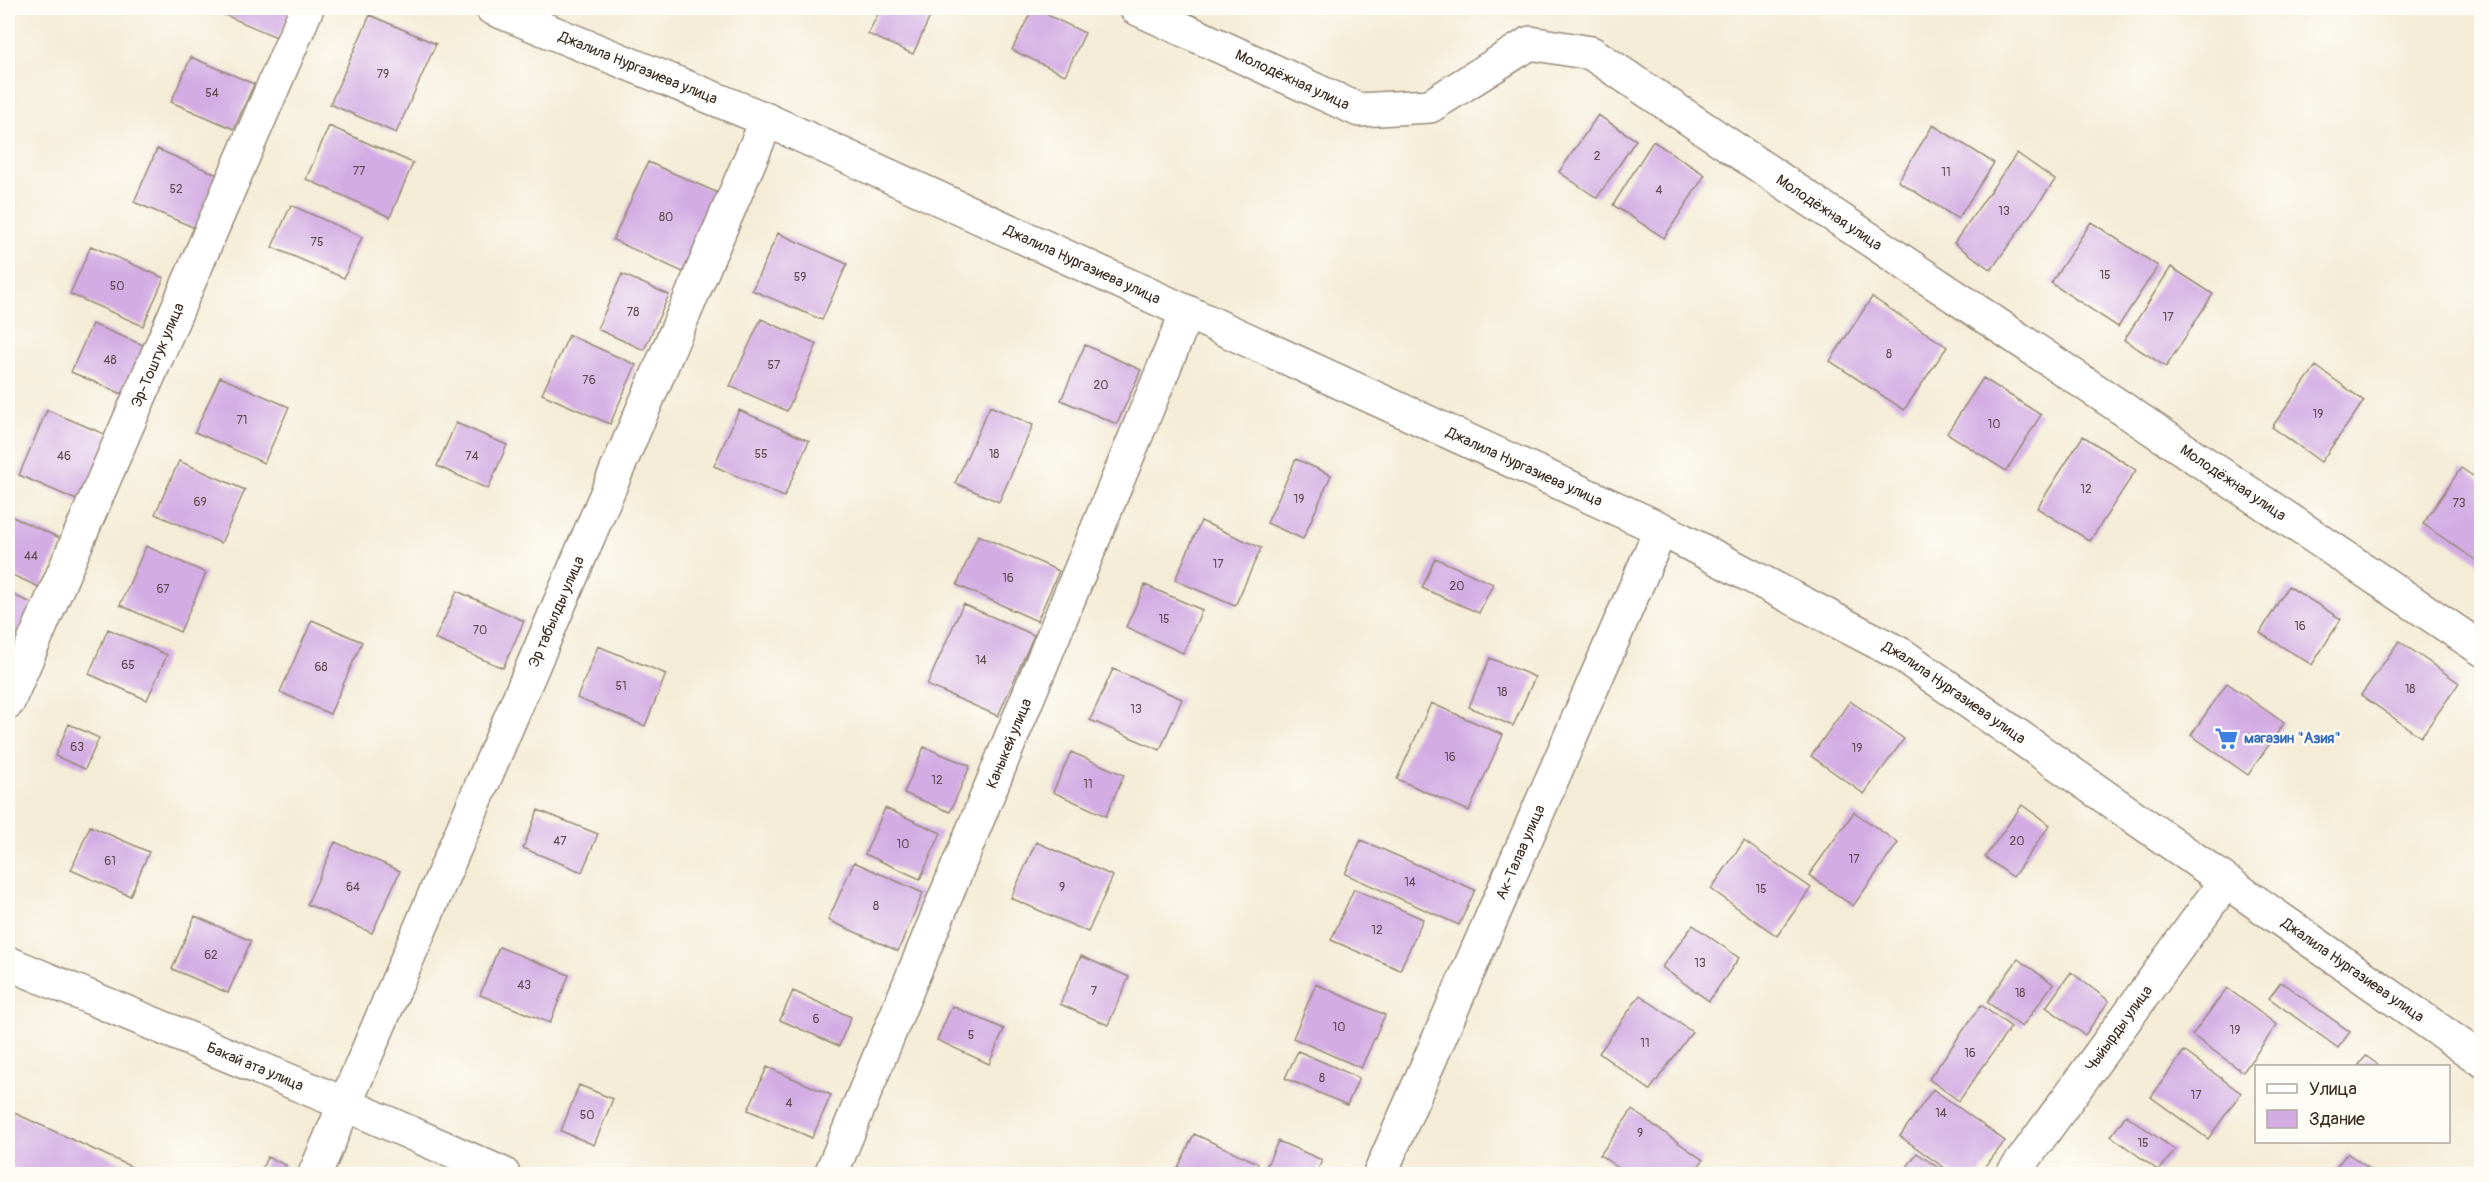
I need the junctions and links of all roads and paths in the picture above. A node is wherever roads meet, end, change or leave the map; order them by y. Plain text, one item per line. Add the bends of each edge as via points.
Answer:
1 (307, 8) edge
2 (492, 8) edge
3 (1136, 8) edge
4 (767, 120) junction
5 (1187, 312) junction
6 (1661, 529) junction
7 (2481, 649) edge
8 (8, 702) edge
9 (2225, 882) junction
10 (8, 963) edge
11 (2481, 1060) edge
12 (345, 1104) junction
13 (315, 1174) edge
14 (503, 1174) edge
15 (831, 1174) edge
16 (1380, 1174) edge
17 (2013, 1174) edge

1 - 8 street, Эр-Тоштук улица
2 - 4 street, Джалила Нургазиева улица
3 - 7 street, Молодёжная улица via 1359,110 1430,106 1530,43 1591,52
4 - 5 street, Джалила Нургазиева улица
4 - 12 street, Эр табылды улица
5 - 6 street, Джалила Нургазиева улица
5 - 15 street, Каныкей улица
6 - 9 street, Джалила Нургазиева улица via 1902,655
6 - 16 street, Ак-Талаа улица
9 - 11 street, Джалила Нургазиева улица
9 - 17 street, Чыйырды улица
10 - 12 street, Бакай ата улица
12 - 13 street, Эр табылды улица
12 - 14 street, Бакай ата улица

